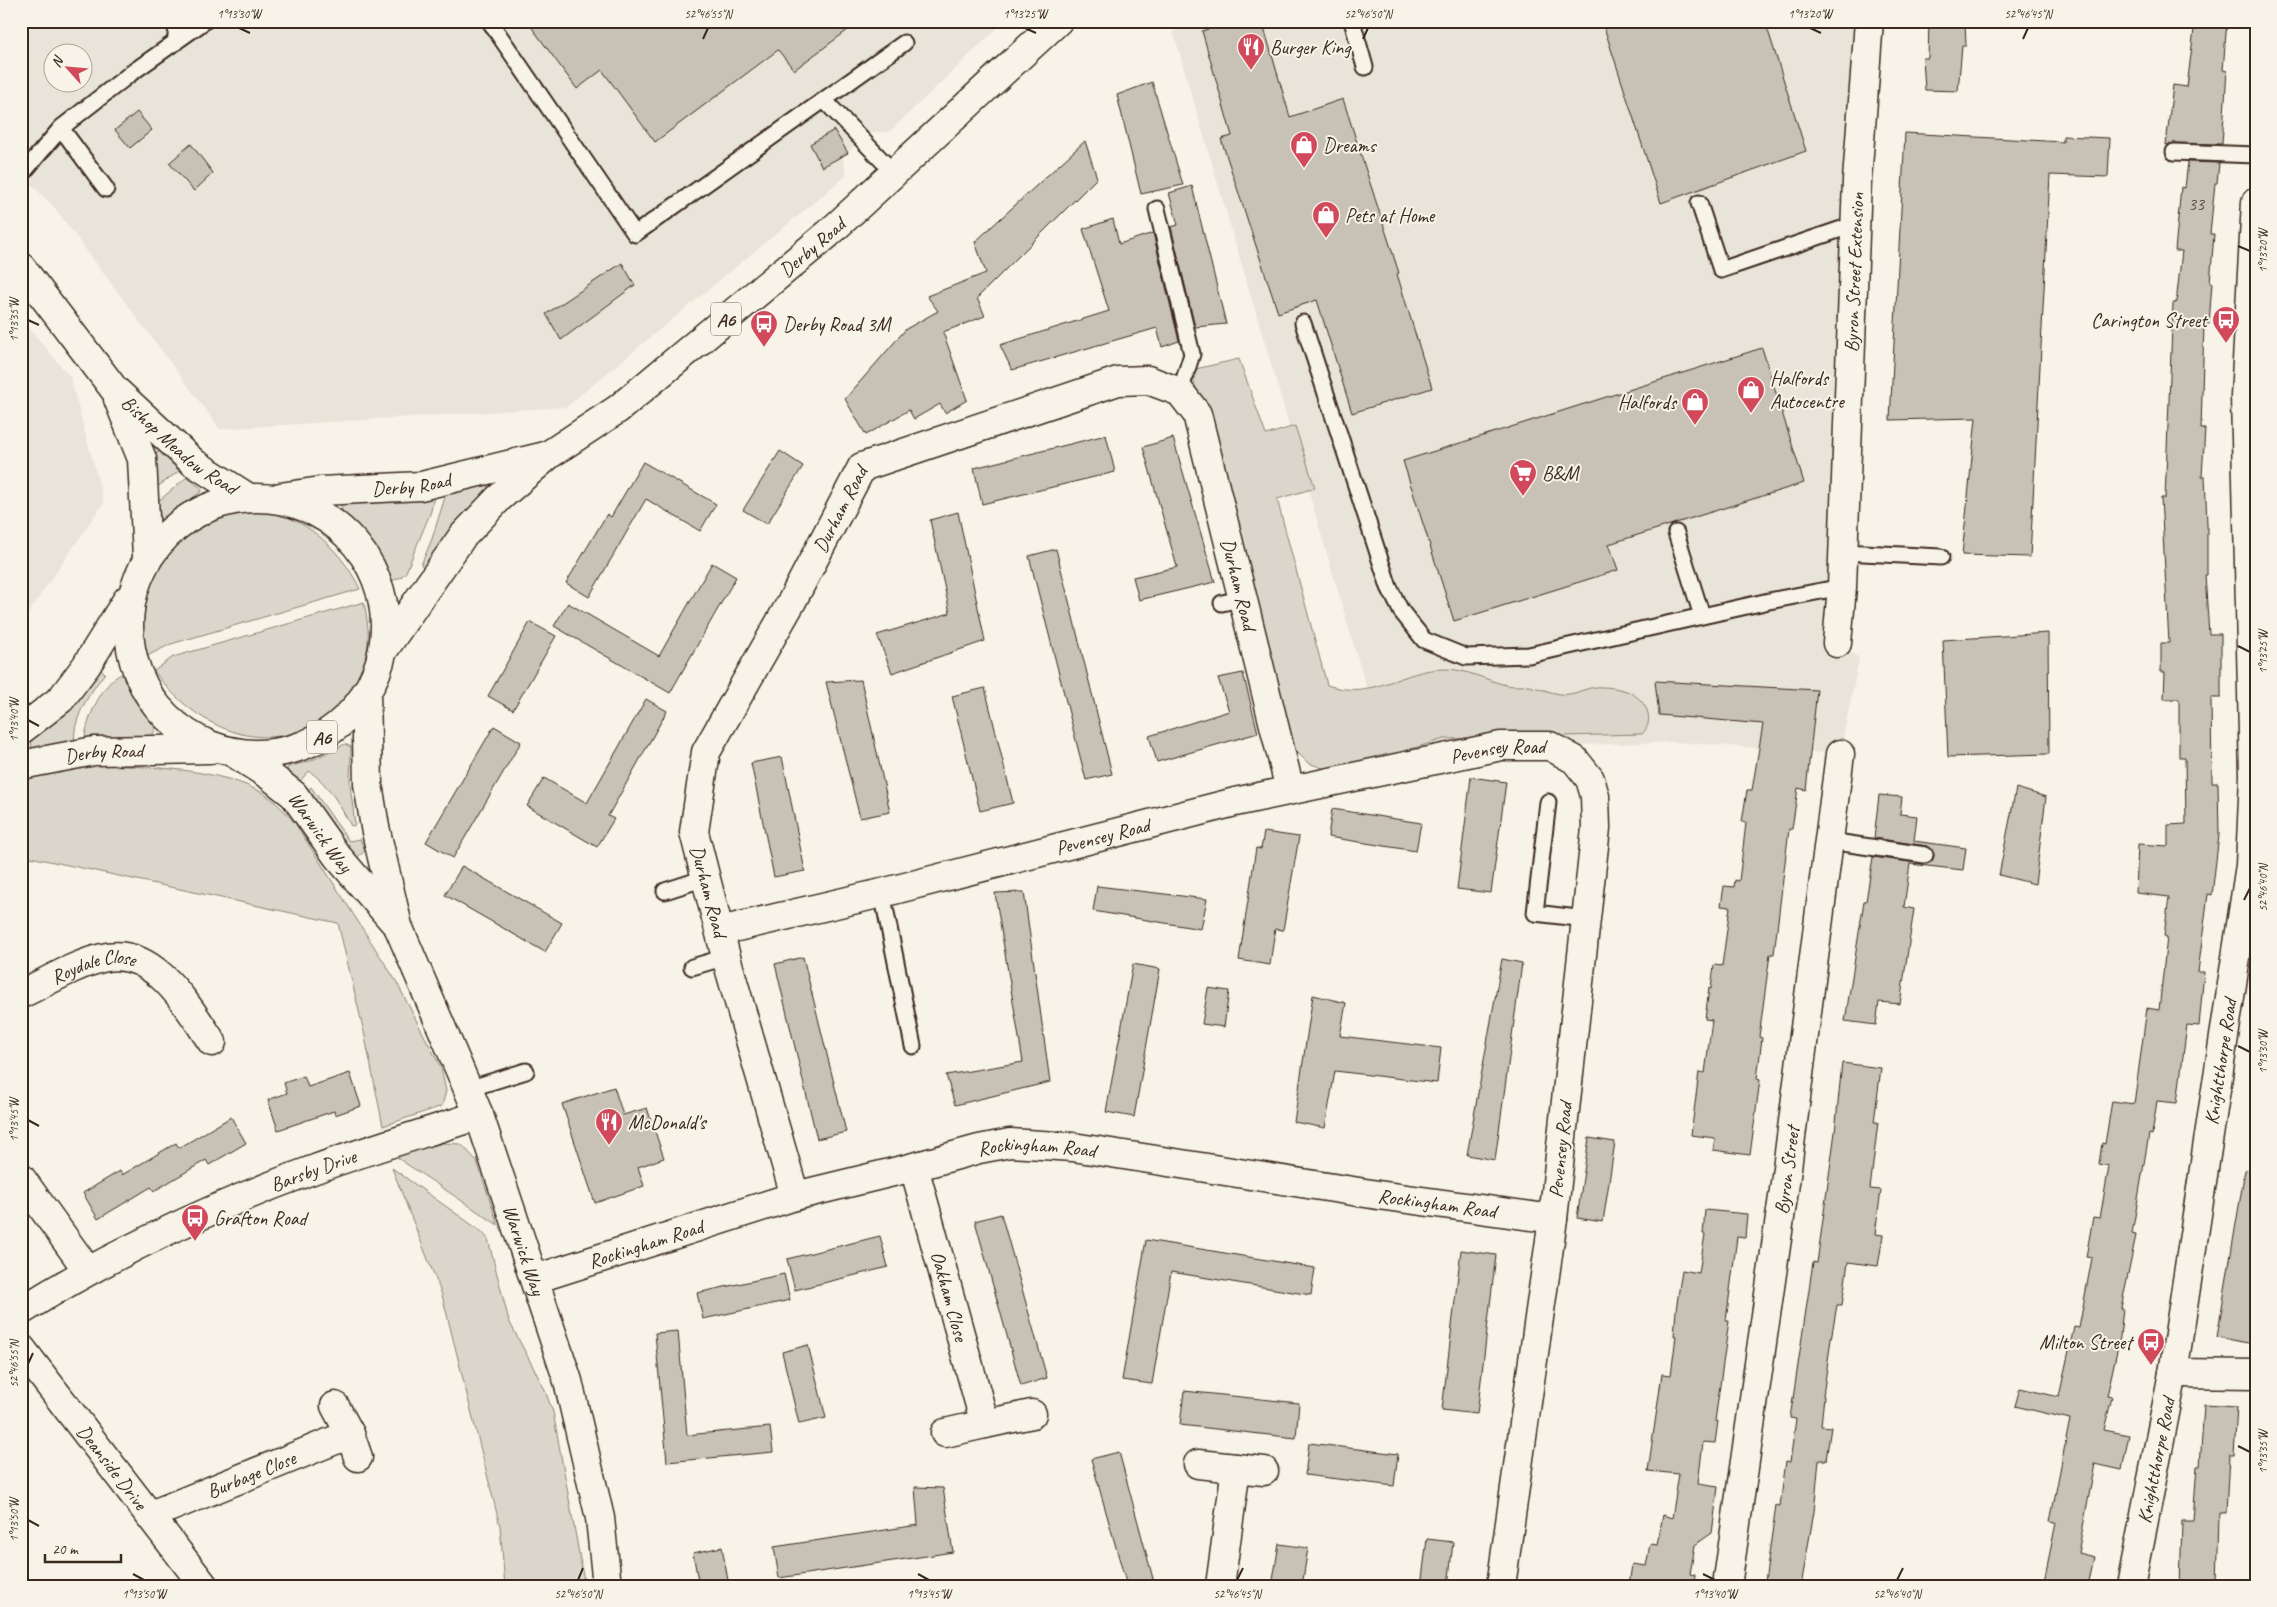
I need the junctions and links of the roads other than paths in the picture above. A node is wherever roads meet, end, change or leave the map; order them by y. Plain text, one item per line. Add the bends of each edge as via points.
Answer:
1 (178, 21) edge
2 (205, 21) edge
3 (1058, 21) edge
4 (1352, 21) edge
5 (1869, 21) edge
6 (490, 22) edge
7 (175, 42) junction
8 (904, 42) dead end
9 (1365, 67) dead end
10 (824, 100) junction
11 (61, 128) junction
12 (2174, 152) dead end
13 (2256, 156) edge
14 (895, 174) junction
15 (21, 175) edge
16 (106, 189) dead end
17 (2256, 202) edge
18 (1700, 203) dead end
19 (1157, 209) dead end
20 (1856, 224) junction
21 (21, 267) edge
22 (1303, 323) dead end
23 (114, 389) junction
24 (1180, 392) junction
25 (550, 454) junction
26 (2251, 465) edge
27 (260, 498) junction
28 (1676, 533) dead end
29 (1843, 552) junction
30 (147, 557) junction
31 (1941, 557) dead end
32 (1842, 587) junction
33 (130, 596) junction
34 (1702, 616) junction
35 (1837, 643) dead end
36 (383, 651) junction
37 (366, 692) junction
38 (21, 730) edge
39 (225, 750) junction
40 (1840, 754) dead end
41 (21, 764) edge
42 (1290, 790) junction
43 (1548, 802) dead end
44 (1829, 841) junction
45 (1925, 855) dead end
46 (2253, 865) edge
47 (706, 878) junction
48 (665, 891) dead end
49 (882, 893) junction
50 (1586, 919) junction
51 (398, 926) junction
52 (720, 931) junction
53 (726, 957) junction
54 (692, 967) dead end
55 (21, 994) edge
56 (210, 1027) dead end
57 (913, 1046) dead end
58 (526, 1071) dead end
59 (468, 1089) junction
60 (480, 1115) junction
61 (914, 1167) junction
62 (21, 1178) edge
63 (794, 1196) junction
64 (1553, 1219) junction
65 (88, 1271) junction
66 (535, 1279) junction
67 (21, 1310) edge
68 (21, 1348) edge
69 (2173, 1373) junction
70 (2256, 1374) edge
71 (334, 1406) dead end
72 (1032, 1414) dead end
73 (985, 1424) junction
74 (945, 1433) dead end
75 (1198, 1464) dead end
76 (1236, 1468) junction
77 (1264, 1471) dead end
78 (151, 1516) junction
79 (204, 1586) edge
80 (607, 1586) edge
81 (1220, 1586) edge
82 (1501, 1586) edge
83 (1727, 1586) edge
84 (2131, 1586) edge

1 - 7 lane
2 - 7 lane
3 - 14 main road, Derby Road / A6
4 - 9 lane
5 - 20 main road, Byron Street Extension
6 - 10 lane via 635,234
7 - 11 lane
8 - 10 lane
10 - 14 lane
11 - 15 lane
11 - 16 lane
12 - 13 lane
14 - 25 main road, Derby Road / A6 via 618,409
17 - 26 main road, Knightthorpe Road via 2245,396
18 - 20 lane via 1721,270
19 - 24 lane via 1192,354
20 - 29 main road, Byron Street Extension
21 - 23 main road, Bishop Meadow Road
22 - 34 lane via 1389,587 1401,612 1424,640 1466,657 1529,655
23 - 27 main road, Bishop Meadow Road via 194,463
23 - 30 main road, Bishop Meadow Road via 142,460
24 - 42 main road, Durham Road via 1197,414 1232,601
24 - 47 main road, Durham Road via 1148,380 1118,381 862,467 792,601 706,752 694,832
25 - 27 main road, Derby Road / A6 via 421,486
25 - 36 main road, Derby Road / A6 via 499,498 462,537
26 - 46 main road, Knightthorpe Road
27 - 30 main road, A6 via 217,504 191,516 168,534
27 - 36 main road, A6 via 299,504 318,513 336,524 364,555 381,590 385,615
28 - 34 lane
29 - 31 lane
29 - 32 main road, Byron Street Extension
30 - 33 main road, A6
32 - 34 lane
32 - 35 main road, Byron Street Extension
33 - 38 main road, A6 via 61,699
33 - 39 main road, A6 via 127,631 139,677 151,698 166,717 185,732
36 - 37 main road, A6
37 - 39 main road, A6 via 342,722 304,746 259,755
37 - 51 main road, Warwick Way via 368,784
39 - 41 main road, Derby Road / A6 via 94,751
39 - 51 main road, Warwick Way via 270,776 294,795 337,856
40 - 44 main road, Byron Street
42 - 49 main road, Pevensey Road
42 - 50 main road, Pevensey Road via 1501,746 1550,746 1575,760 1590,779 1595,796 1596,828
43 - 50 lane via 1534,913
44 - 45 lane
44 - 83 main road, Byron Street via 1786,1176
46 - 69 main road, Knightthorpe Road
47 - 48 lane
47 - 52 main road, Durham Road
49 - 52 main road, Pevensey Road
49 - 57 lane
50 - 64 main road, Pevensey Road
51 - 59 main road, Warwick Way
52 - 53 main road, Durham Road
53 - 54 lane
53 - 63 main road, Durham Road
55 - 56 main road, Roydale Close via 101,958 117,956 149,966
58 - 59 lane
59 - 60 main road, Warwick Way
60 - 65 main road, Barsby Drive via 282,1181 168,1230
60 - 66 main road, Warwick Way
61 - 63 main road, Rockingham Road
61 - 64 main road, Rockingham Road via 979,1148 1010,1143 1044,1144
61 - 73 main road, Oakham Close
62 - 65 main road
63 - 66 main road, Rockingham Road
64 - 82 main road, Pevensey Road
65 - 67 main road, Barsby Drive
66 - 80 main road, Warwick Way via 568,1381 600,1518
68 - 78 main road, Deanside Drive
69 - 70 main road
69 - 84 main road, Knightthorpe Road
71 - 78 main road, Burbage Close via 354,1446
72 - 73 main road
73 - 74 main road
75 - 76 main road
76 - 77 main road
76 - 81 main road
78 - 79 main road, Deanside Drive

